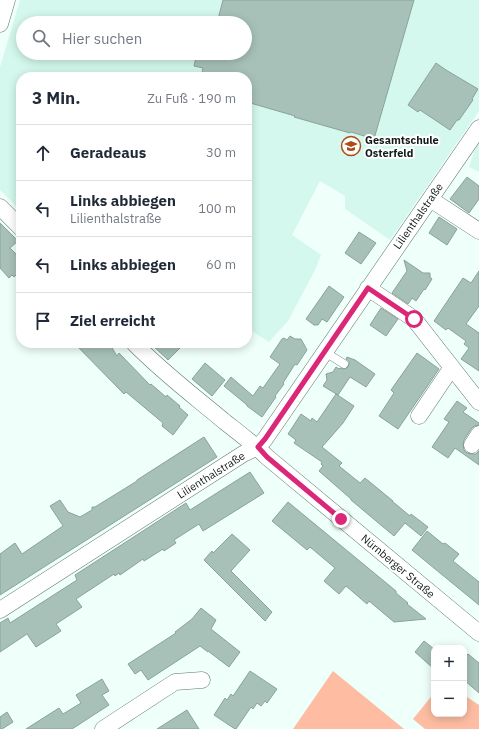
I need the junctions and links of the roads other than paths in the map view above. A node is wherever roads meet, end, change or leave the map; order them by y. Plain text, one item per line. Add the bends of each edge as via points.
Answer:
1 (7, 0) edge
2 (0, 24) edge
3 (479, 128) edge
4 (430, 199) junction
5 (0, 207) edge
6 (16, 223) edge
7 (479, 231) edge
8 (368, 288) junction
9 (139, 348) edge
10 (325, 352) junction
11 (344, 364) dead end
12 (452, 368) junction
13 (479, 402) edge
14 (419, 416) dead end
15 (258, 447) junction
16 (0, 610) edge
17 (479, 633) edge
18 (202, 680) dead end
19 (103, 729) edge

1 - 2 street
3 - 4 street, Lilienthalstraße
4 - 7 street
4 - 8 street, Lilienthalstraße
5 - 6 street
8 - 10 street, Lilienthalstraße
8 - 12 street via 414,319
9 - 15 street, Nürnberger Straße
10 - 11 lane
10 - 15 street, Lilienthalstraße
12 - 13 street
12 - 14 street
15 - 16 street, Lilienthalstraße via 243,454
15 - 17 street, Nürnberger Straße
18 - 19 street via 176,682

